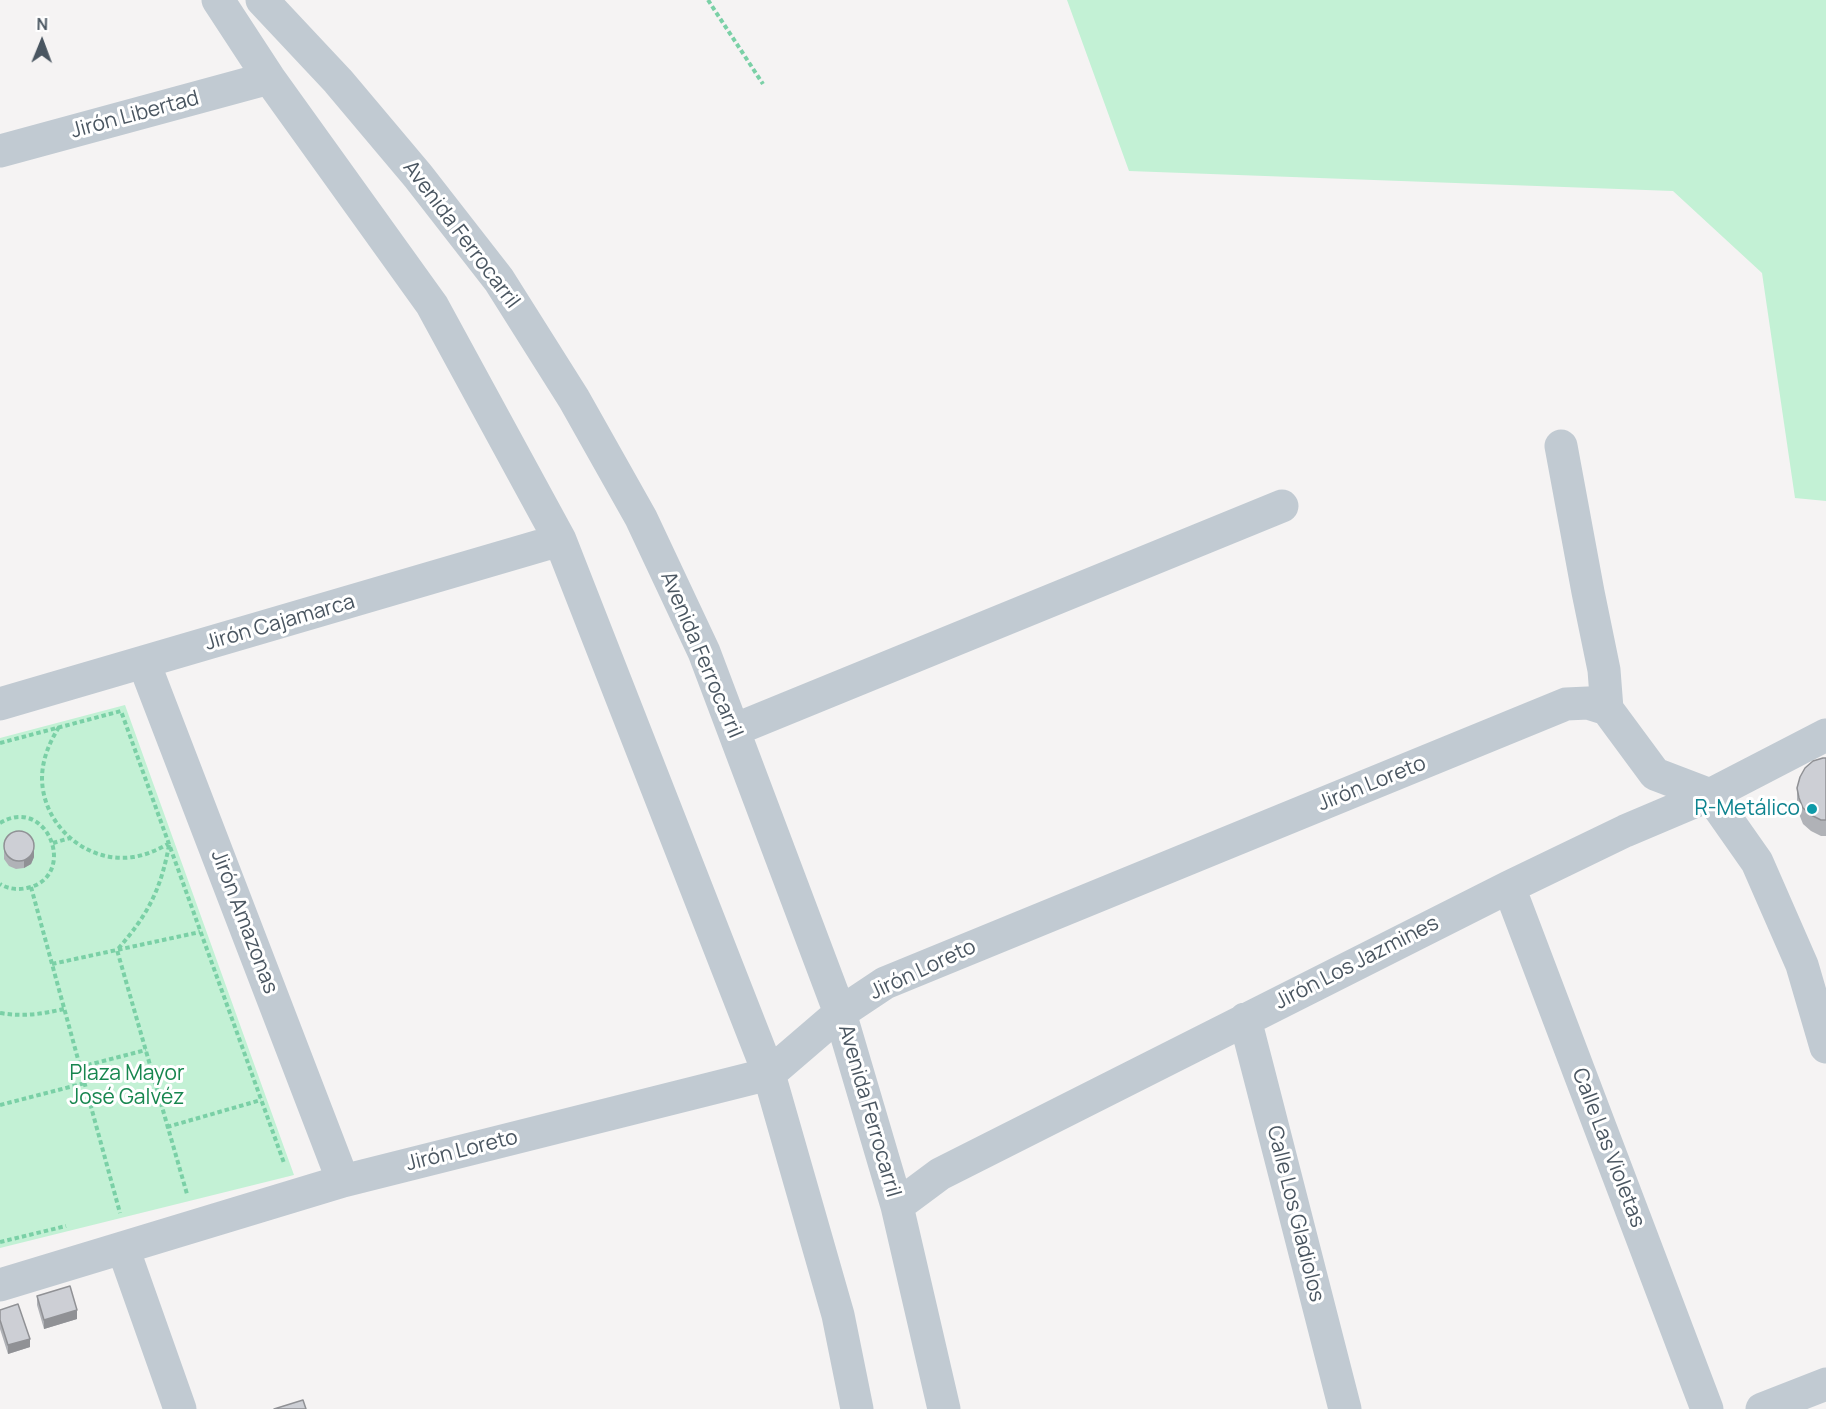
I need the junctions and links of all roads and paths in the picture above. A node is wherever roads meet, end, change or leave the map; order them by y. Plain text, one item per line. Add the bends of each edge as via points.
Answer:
1 (218, 0) edge
2 (262, 0) edge
3 (708, 0) edge
4 (269, 78) junction
5 (763, 84) dead end
6 (0, 151) edge
7 (1561, 446) dead end
8 (1282, 506) dead end
9 (560, 540) junction
10 (144, 663) junction
11 (0, 704) edge
12 (1607, 709) junction
13 (59, 727) junction
14 (734, 730) junction
15 (1826, 735) edge
16 (0, 743) edge
17 (1710, 795) junction
18 (0, 823) edge
19 (71, 838) junction
20 (53, 843) junction
21 (169, 844) junction
22 (0, 884) edge
23 (31, 887) junction
24 (1509, 887) junction
25 (200, 932) junction
26 (117, 950) junction
27 (52, 964) junction
28 (1815, 971) edge
29 (64, 1009) junction
30 (0, 1013) edge
31 (840, 1013) junction
32 (1245, 1019) junction
33 (1826, 1047) edge
34 (146, 1050) junction
35 (80, 1067) junction
36 (769, 1074) junction
37 (85, 1083) junction
38 (261, 1100) junction
39 (0, 1105) edge
40 (167, 1127) junction
41 (286, 1171) dead end
42 (343, 1181) junction
43 (187, 1196) dead end
44 (897, 1206) junction
45 (120, 1213) dead end
46 (74, 1224) dead end
47 (0, 1242) edge
48 (123, 1248) junction
49 (0, 1285) edge
50 (1826, 1384) edge
51 (180, 1409) edge
52 (857, 1409) edge
53 (945, 1409) edge
54 (1345, 1409) edge
55 (1707, 1409) edge
56 (1762, 1409) edge

1 - 4 street
2 - 14 street, Avenida Ferrocarril via 345,89 500,280 574,399 640,519 704,652
3 - 5 path
4 - 6 street, Jirón Libertad
4 - 9 street via 432,305
7 - 12 street via 1604,670
8 - 14 street
9 - 10 street, Jirón Cajamarca
9 - 36 street
10 - 11 street, Jirón Cajamarca
10 - 42 street, Jirón Amazonas
12 - 17 street via 1655,774
12 - 31 street, Jirón Loreto via 1588,703 1566,704 885,983
13 - 16 path
13 - 19 path via 49,743 42,778 50,813
13 - 21 path via 121,711
14 - 31 street, Avenida Ferrocarril
15 - 17 street, Jirón Los Jazmines
17 - 24 street, Jirón Los Jazmines
17 - 28 street via 1757,862
18 - 20 path via 21,817 34,821 46,829
19 - 20 path
19 - 21 path via 92,852 112,857 151,853
20 - 23 path via 52,869
21 - 25 path
21 - 26 path via 149,907
22 - 23 path via 17,889
23 - 27 path
24 - 32 street, Jirón Los Jazmines
24 - 55 street, Calle Las Violetas
25 - 26 path
25 - 38 path
26 - 27 path
26 - 34 path
27 - 29 path
28 - 33 street
29 - 30 path via 37,1015
29 - 35 path
31 - 36 street, Jirón Loreto
31 - 44 street, Avenida Ferrocarril
32 - 44 street, Jirón Los Jazmines via 940,1174
32 - 54 street, Calle Los Gladiolos
34 - 35 path
34 - 40 path
35 - 37 path
36 - 42 street, Jirón Loreto
36 - 52 street via 838,1315
37 - 39 path
37 - 45 path
38 - 40 path
38 - 41 path
40 - 43 path
42 - 48 street, Jirón Loreto
44 - 53 street, Avenida Ferrocarril
46 - 47 path
48 - 49 street, Jirón Loreto
48 - 51 street
50 - 56 street

